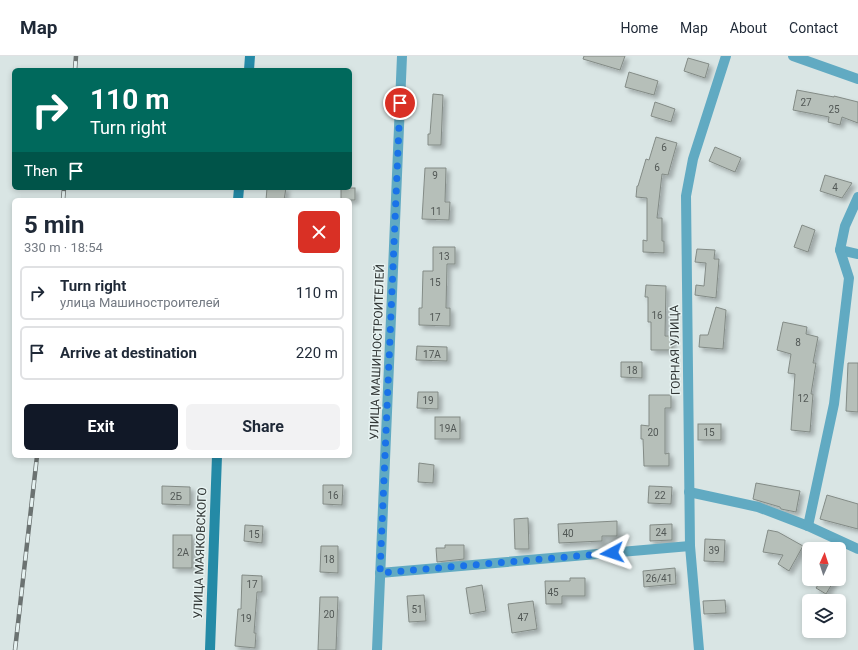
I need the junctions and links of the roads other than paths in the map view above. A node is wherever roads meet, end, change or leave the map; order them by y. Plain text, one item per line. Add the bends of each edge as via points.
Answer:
1 (250, 56) edge
2 (402, 56) edge
3 (726, 56) edge
4 (793, 56) edge
5 (249, 68) edge
6 (858, 79) edge
7 (858, 197) edge
8 (840, 250) junction
9 (858, 254) edge
10 (217, 458) edge
11 (689, 492) junction
12 (808, 526) junction
13 (690, 546) junction
14 (858, 549) edge
15 (380, 573) junction
16 (210, 650) edge
17 (377, 650) edge
18 (699, 650) edge

1 - 5 main road
2 - 15 street, УЛИЦА МАШИНОСТРОИТЕЛЕЙ
3 - 11 street, ГОРНАЯ УЛИЦА via 693,159 686,196
4 - 6 street
7 - 8 street via 845,226
8 - 9 street
8 - 12 street via 849,278 834,404
10 - 16 main road, УЛИЦА МАЯКОВСКОГО
11 - 12 street via 758,507
11 - 13 street, ГОРНАЯ УЛИЦА
12 - 14 street
13 - 15 street
13 - 18 street, ГОРНАЯ УЛИЦА
15 - 17 street, УЛИЦА МАШИНОСТРОИТЕЛЕЙ

